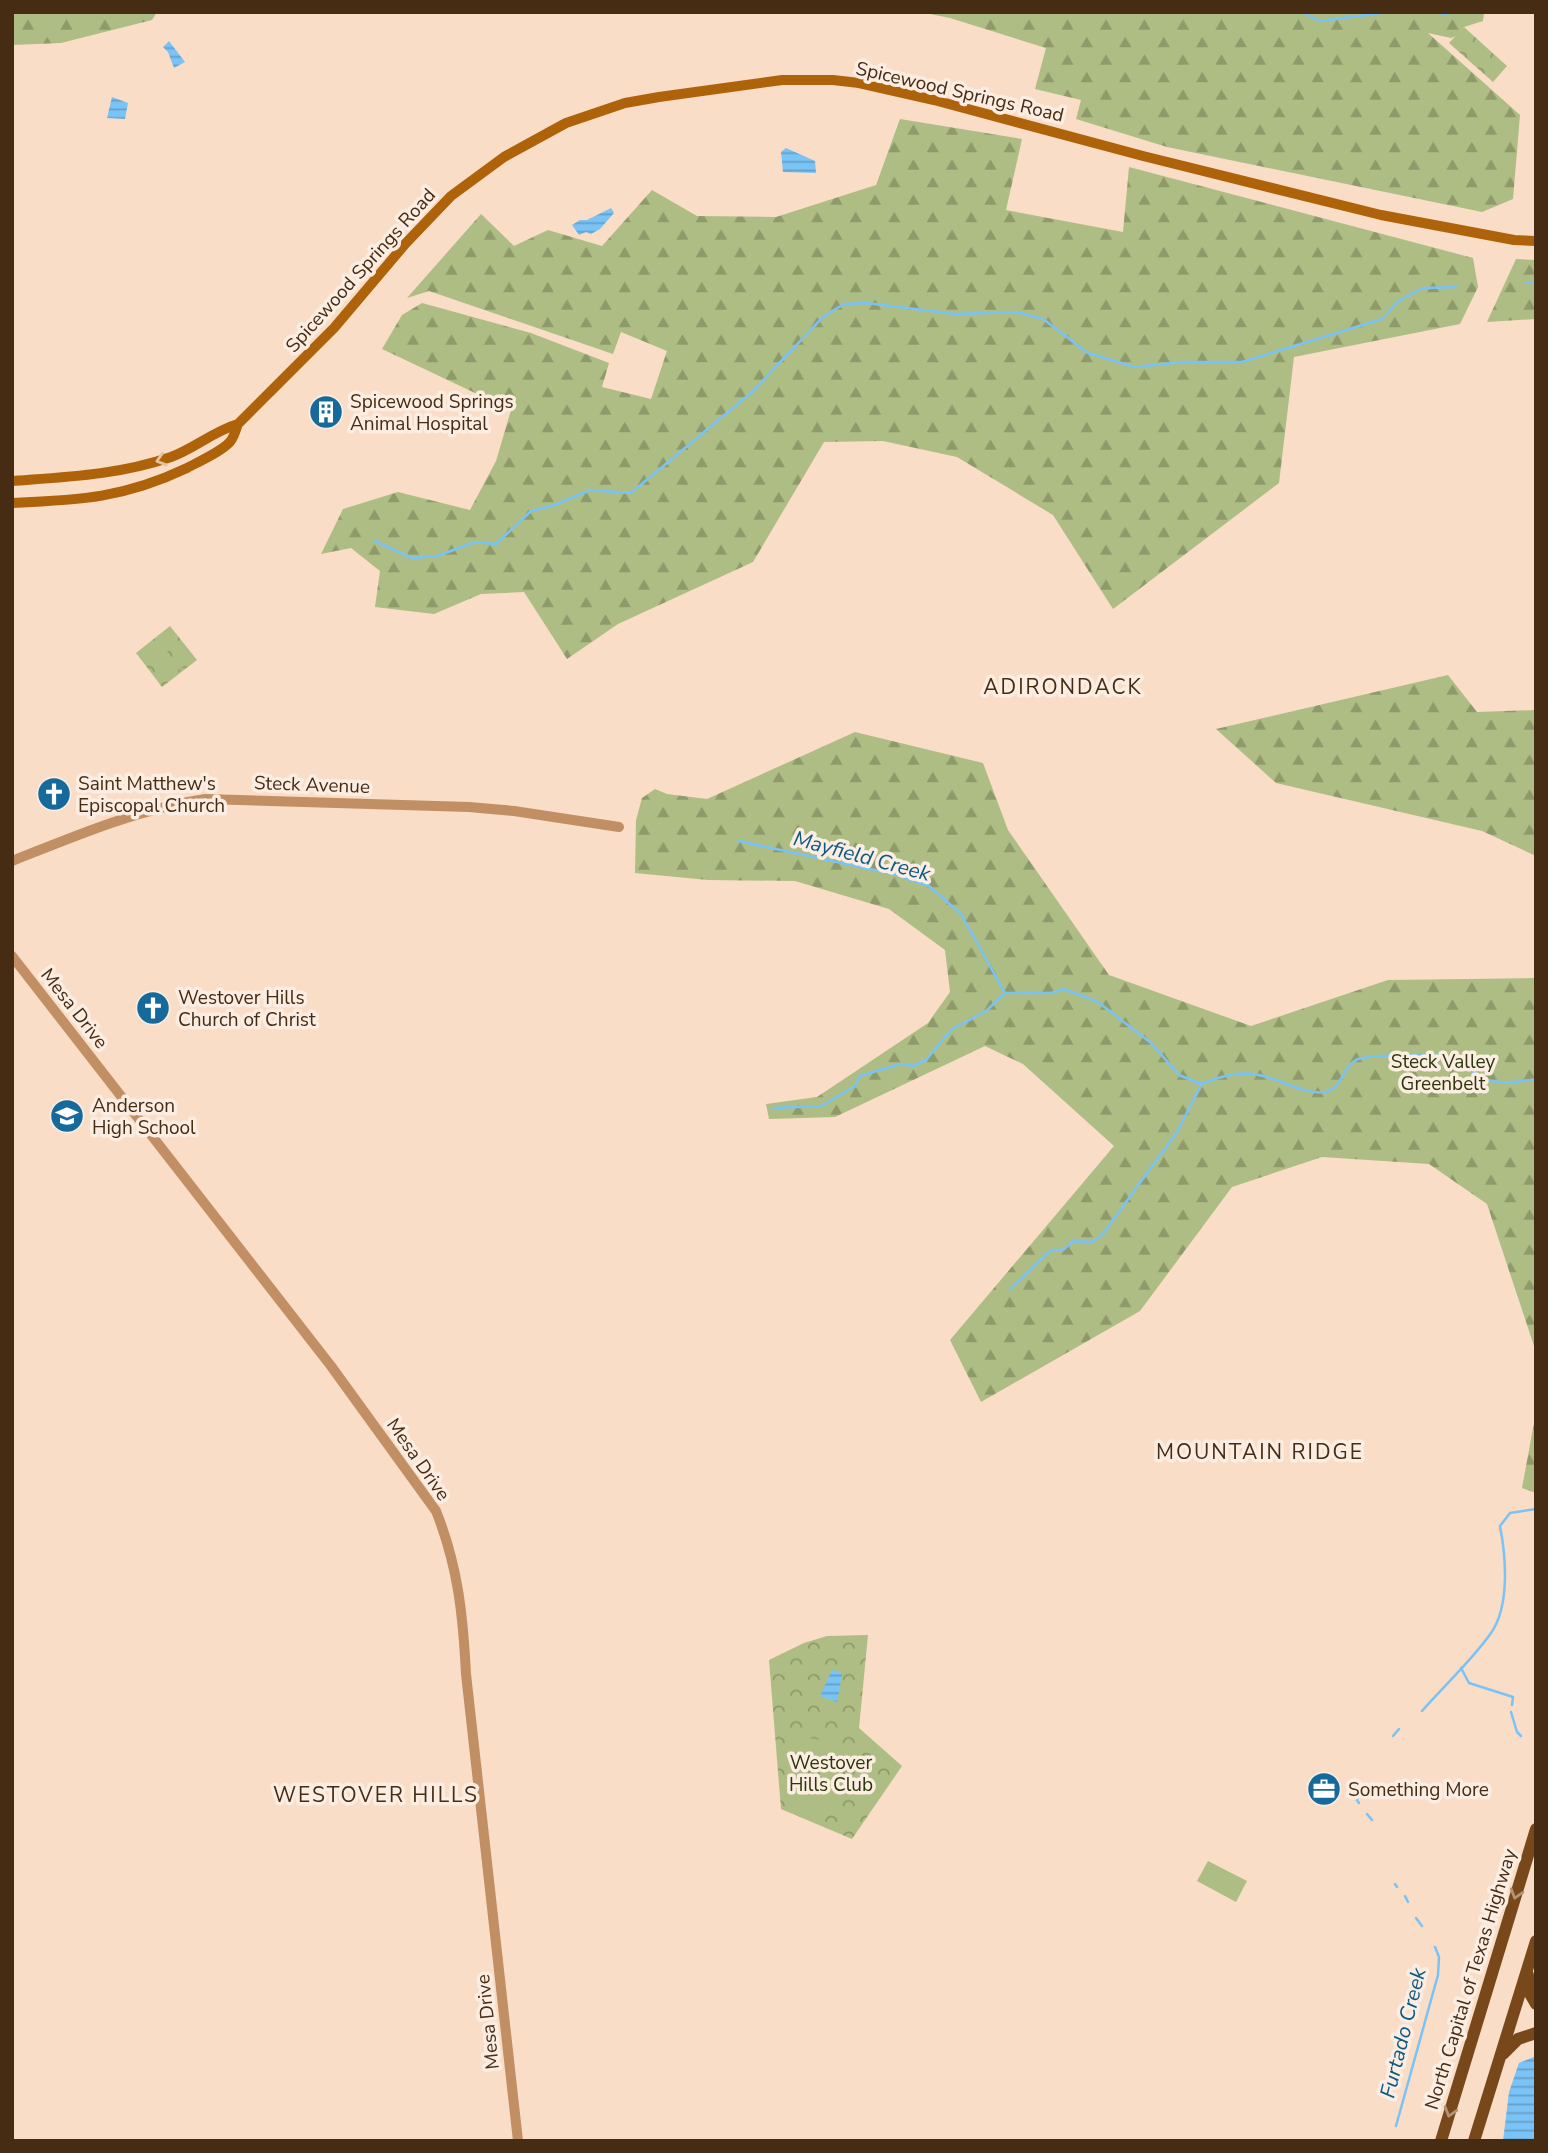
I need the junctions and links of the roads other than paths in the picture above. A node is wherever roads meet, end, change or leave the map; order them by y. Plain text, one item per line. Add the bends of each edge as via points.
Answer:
1 (1536, 242) edge
2 (238, 424) junction
3 (106, 473) junction
4 (12, 481) edge
5 (96, 498) junction
6 (12, 503) edge
7 (619, 827) dead end
8 (12, 861) edge
9 (12, 956) edge
10 (1536, 1829) edge
11 (1536, 1941) edge
12 (1527, 1968) junction
13 (1536, 2004) edge
14 (1536, 2033) edge
15 (1500, 2057) junction
16 (518, 2141) edge
17 (1441, 2141) edge
18 (1474, 2141) edge

1 - 2 main road, Spicewood Springs Road via 1381,215 859,83 782,80 659,97 625,103 564,124 504,157 451,196 334,328
2 -> 3 main road, Spicewood Springs Road via 177,454
2 - 5 main road, Spicewood Springs Road via 232,442 193,465 152,484
3 - 4 main road, Spicewood Springs Road
3 - 5 main road via 106,485
5 - 6 main road, Spicewood Springs Road
7 - 8 street, Steck Avenue via 469,807 205,800 142,813
9 - 16 street, Mesa Drive via 331,1366 436,1511 457,1574 461,1603
10 -> 17 highway, North Capital of Texas Highway
11 - 12 highway
12 - 13 highway via 1529,1992
12 - 15 highway
14 - 15 highway via 1518,2039
15 - 18 highway

